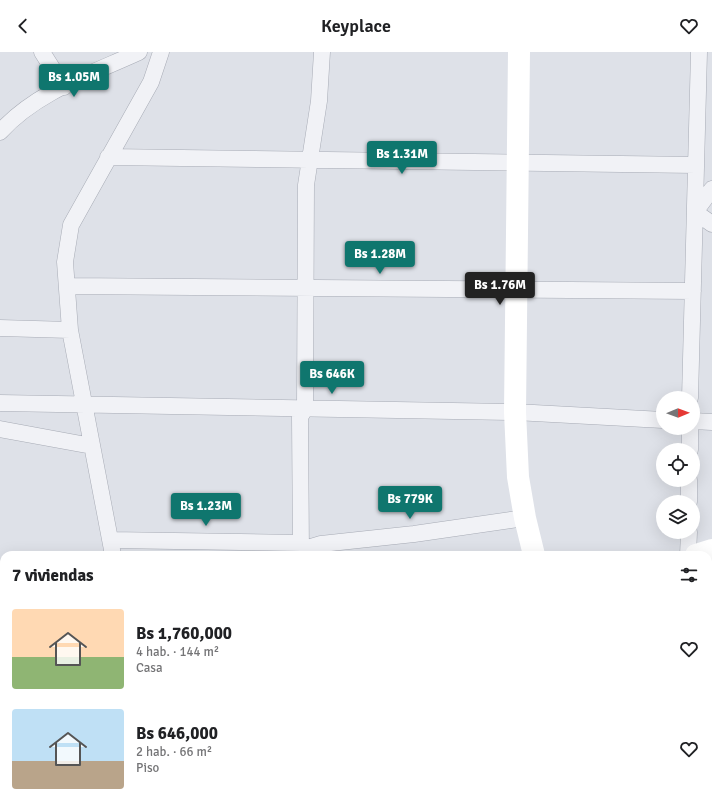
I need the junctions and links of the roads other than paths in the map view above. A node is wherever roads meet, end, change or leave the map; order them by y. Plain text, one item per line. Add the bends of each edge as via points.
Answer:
1 (42, 52) edge
2 (139, 52) edge
3 (161, 52) edge
4 (322, 52) edge
5 (519, 52) edge
6 (699, 52) edge
7 (64, 87) junction
8 (0, 132) edge
9 (108, 156) junction
10 (310, 160) junction
11 (518, 162) junction
12 (696, 165) junction
13 (712, 189) edge
14 (695, 212) junction
15 (712, 224) edge
16 (67, 286) junction
17 (305, 288) junction
18 (517, 290) junction
19 (693, 291) junction
20 (0, 328) edge
21 (70, 330) junction
22 (690, 391) edge
23 (0, 403) edge
24 (85, 405) junction
25 (305, 409) junction
26 (515, 412) junction
27 (656, 420) edge
28 (700, 421) edge
29 (712, 422) edge
30 (0, 429) edge
31 (92, 446) junction
32 (525, 518) junction
33 (693, 539) edge
34 (112, 548) edge
35 (301, 549) edge
36 (533, 551) edge
37 (699, 551) edge

1 - 7 street
2 - 7 street
3 - 9 street via 151,82
4 - 10 street via 319,101
5 - 11 street
6 - 12 street
7 - 8 street via 23,110
9 - 10 street
9 - 16 street via 71,225 65,262
10 - 11 street
10 - 17 street via 306,185
11 - 12 street
11 - 18 street
12 - 14 street
13 - 14 street
14 - 15 street
14 - 19 street
16 - 17 street
16 - 21 street
17 - 18 street
17 - 25 street
18 - 19 street
18 - 26 street
19 - 22 street
20 - 21 street
21 - 24 street
23 - 24 street
24 - 25 street
24 - 31 street
25 - 26 street
25 - 35 street via 300,417
26 - 27 street
26 - 32 street via 518,477
28 - 29 street
30 - 31 street
31 - 34 street
32 - 35 street via 322,544
32 - 36 street
33 - 37 street
34 - 35 street

